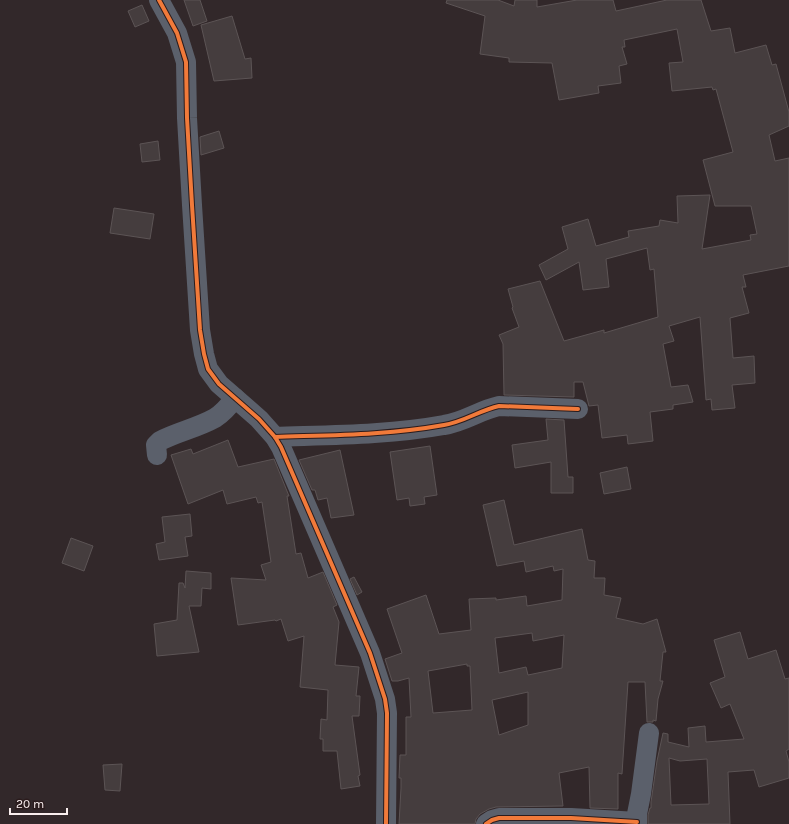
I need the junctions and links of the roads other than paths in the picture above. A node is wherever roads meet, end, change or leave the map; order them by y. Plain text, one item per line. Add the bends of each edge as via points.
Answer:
1 (159, 0) edge
2 (235, 398) junction
3 (578, 409) dead end
4 (275, 437) junction
5 (157, 455) dead end
6 (649, 732) dead end
7 (637, 823) edge
8 (386, 824) edge
9 (486, 824) edge

1 - 2 street via 177,33 186,62 192,205 200,330 204,354 211,375
2 - 4 street
2 - 5 street via 216,417 160,441 156,446
3 - 4 street via 499,406 451,424 410,430
4 - 8 street via 287,458 370,653 386,699
6 - 7 street
7 - 9 street via 571,818 505,818 492,820

